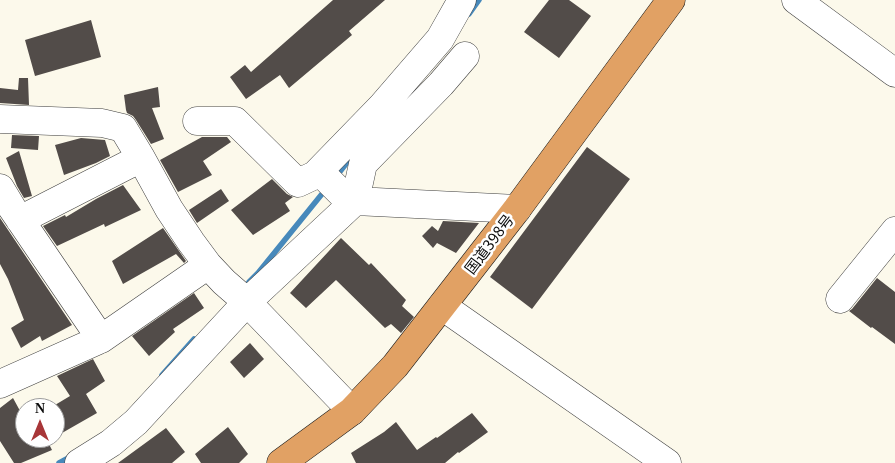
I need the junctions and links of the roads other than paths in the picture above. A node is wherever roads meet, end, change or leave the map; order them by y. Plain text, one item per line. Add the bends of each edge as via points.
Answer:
1 (462, 0) edge
2 (671, 0) edge
3 (796, 0) edge
4 (465, 56) dead end
5 (895, 73) edge
6 (0, 119) edge
7 (196, 121) dead end
8 (141, 158) junction
9 (333, 186) junction
10 (0, 188) edge
11 (517, 209) junction
12 (20, 220) junction
13 (890, 246) edge
14 (231, 287) junction
15 (840, 299) dead end
16 (442, 306) junction
17 (102, 339) junction
18 (0, 384) edge
19 (352, 411) junction
20 (79, 463) edge
21 (281, 463) edge
22 (667, 463) edge

1 - 9 street via 440,39 384,105
2 - 11 highway, 国道398号
3 - 5 street
4 - 9 street via 363,164
6 - 8 street via 102,123 122,128
7 - 9 street via 235,121 298,183
8 - 12 street
8 - 14 street via 191,242
9 - 11 street
9 - 14 street
10 - 12 street
11 - 16 highway, 国道398号
12 - 17 street
13 - 15 street
14 - 17 street
14 - 19 street
14 - 20 street via 136,422
16 - 19 highway, 国道398号 via 395,366
16 - 22 street
17 - 18 street
19 - 21 highway, 国道398号

